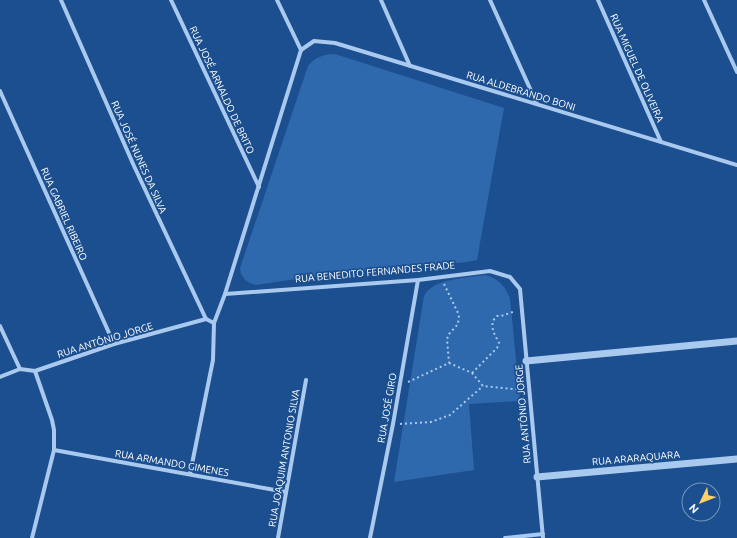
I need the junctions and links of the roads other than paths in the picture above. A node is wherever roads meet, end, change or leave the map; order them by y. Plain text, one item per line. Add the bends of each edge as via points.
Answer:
1 (61, 0) edge
2 (170, 0) edge
3 (277, 0) edge
4 (381, 0) edge
5 (490, 0) edge
6 (598, 0) edge
7 (704, 0) edge
8 (301, 50) junction
9 (410, 66) junction
10 (737, 72) edge
11 (0, 91) edge
12 (537, 104) junction
13 (661, 142) junction
14 (737, 165) edge
15 (259, 187) junction
16 (418, 280) junction
17 (520, 289) joint
18 (226, 294) junction
19 (206, 319) junction
20 (214, 323) junction
21 (0, 326) edge
22 (737, 340) edge
23 (114, 344) junction
24 (526, 361) junction
25 (20, 369) junction
26 (35, 371) junction
27 (0, 377) edge
28 (306, 380) dead end
29 (54, 450) junction
30 (737, 459) edge
31 (190, 474) junction
32 (537, 477) junction
33 (286, 492) junction
34 (543, 536) edge
35 (32, 538) edge
36 (278, 538) edge
37 (370, 538) edge
38 (505, 538) edge

1 - 19 street, RUA JOSÉ NUNES DA SILVA via 134,166
2 - 15 street, RUA JOSÉ ARNALDO DE BRITO
3 - 8 street
4 - 9 street
5 - 12 street
6 - 13 street, RUA MIGUEL DE OLIVEIRA
7 - 10 street
8 - 9 street, RUA ALDEBRANDO BONI via 314,41 335,43
8 - 15 street
9 - 12 street, RUA ALDEBRANDO BONI
11 - 23 street, RUA GABRIEL RIBEIRO
12 - 13 street, RUA ALDEBRANDO BONI
13 - 14 street, RUA ALDEBRANDO BONI
15 - 18 street
16 - 17 street, RUA BENEDITO FERNANDES FRADE via 490,271 510,276
16 - 18 street, RUA BENEDITO FERNANDES FRADE
16 - 37 street, RUA JOSÉ GIRO
17 - 24 street, RUA ANTÔNIO JORGE
18 - 20 street
19 - 20 street
19 - 23 street, RUA ANTÔNIO JORGE
20 - 31 street via 213,360
21 - 25 street
22 - 24 street
23 - 26 street, RUA ANTÔNIO JORGE
24 - 32 street, RUA ANTÔNIO JORGE
25 - 26 street, RUA ANTÔNIO JORGE
25 - 27 street, RUA ANTÔNIO JORGE
26 - 29 street via 51,415
28 - 33 street, RUA JOAQUIM ANTONIO SILVA
29 - 31 street, RUA ARMANDO GIMENES
29 - 35 street
30 - 32 street, RUA ARARAQUARA
31 - 33 street, RUA ARMANDO GIMENES
32 - 34 street, RUA ANTÔNIO JORGE
33 - 36 street, RUA JOAQUIM ANTONIO SILVA
34 - 38 street

